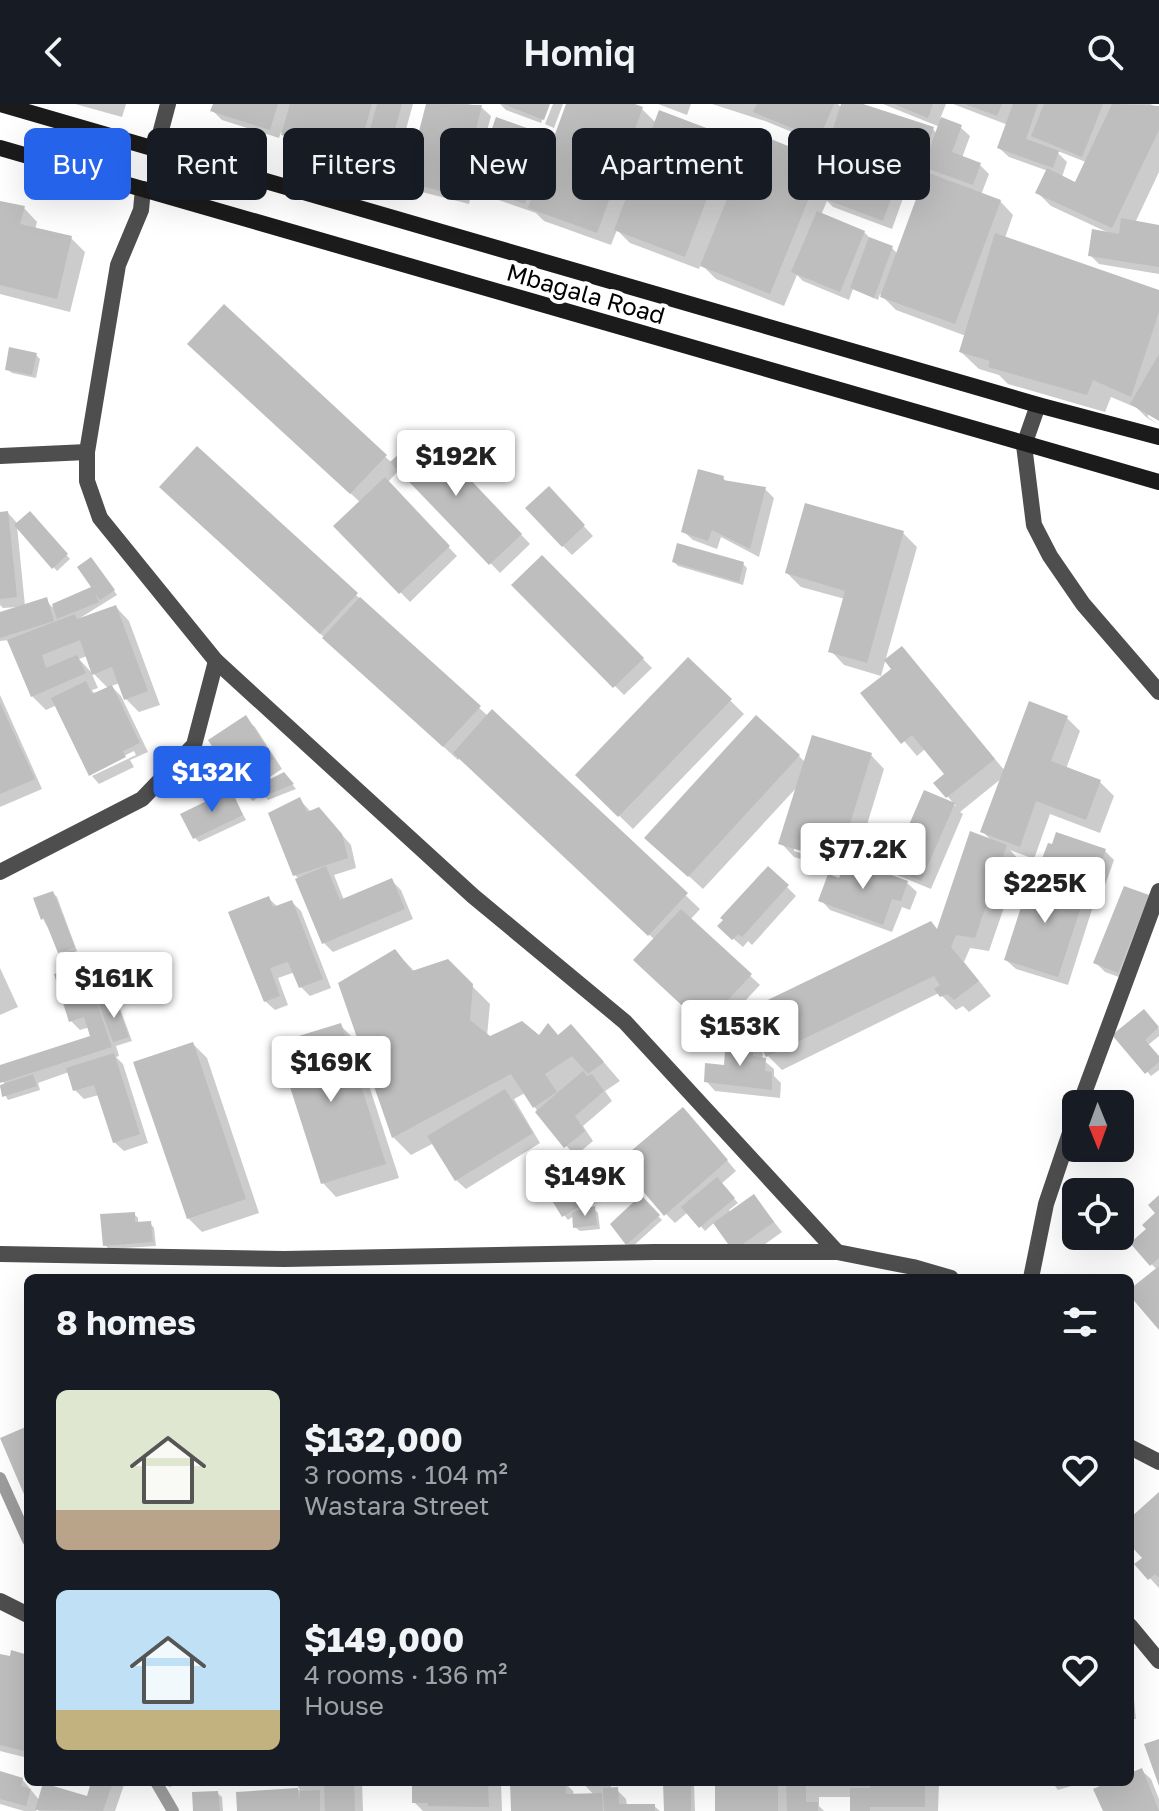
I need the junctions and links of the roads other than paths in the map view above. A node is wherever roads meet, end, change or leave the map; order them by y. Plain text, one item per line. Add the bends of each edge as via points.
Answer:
1 (0, 104) edge
2 (168, 104) edge
3 (162, 128) edge
4 (147, 146) edge
5 (0, 148) edge
6 (267, 181) edge
7 (143, 189) junction
8 (1038, 405) junction
9 (1159, 437) edge
10 (1024, 445) junction
11 (87, 452) junction
12 (0, 456) edge
13 (1159, 482) edge
14 (216, 661) junction
15 (1159, 692) edge
16 (0, 872) edge
17 (1159, 891) edge
18 (1085, 1090) edge
19 (1062, 1157) edge
20 (837, 1252) junction
21 (0, 1254) edge
22 (937, 1274) edge
23 (1032, 1274) edge
24 (1134, 1449) edge
25 (1159, 1462) edge
26 (0, 1601) edge
27 (24, 1613) edge
28 (1134, 1631) edge
29 (1159, 1661) edge

1 - 4 street, Mbagala Road
2 - 3 street
5 - 7 street, Mbagala Road
6 - 8 street, Mbagala Road
7 - 10 street, Mbagala Road
7 - 11 street via 141,210 118,265
8 - 9 street, Mbagala Road
8 - 10 street
10 - 13 street, Mbagala Road
10 - 15 street via 1034,525 1050,556 1083,604
11 - 12 street
11 - 14 street via 87,481 100,518
14 - 16 street via 194,745 142,799
14 - 20 street via 473,896 625,1022
17 - 18 street
19 - 23 street
20 - 21 street via 284,1259
20 - 22 street
24 - 25 street
26 - 27 street
28 - 29 street

